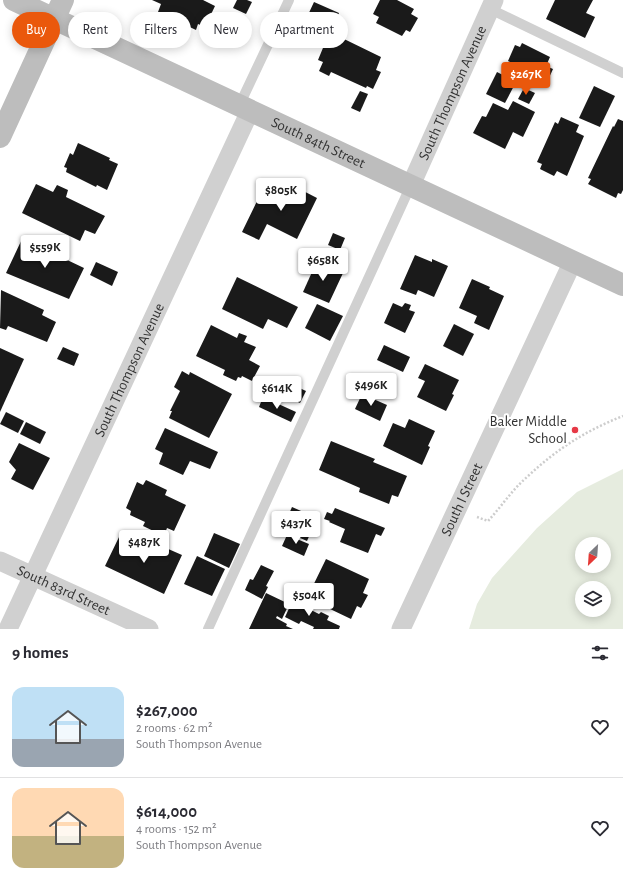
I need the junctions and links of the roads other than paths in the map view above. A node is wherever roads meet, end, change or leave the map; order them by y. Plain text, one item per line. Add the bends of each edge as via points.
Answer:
1 (14, 0) edge
2 (289, 0) edge
3 (492, 4) edge
4 (58, 9) edge
5 (623, 73) edge
6 (245, 108) junction
7 (0, 137) edge
8 (411, 185) junction
9 (573, 261) junction
10 (623, 285) edge
11 (0, 561) edge
12 (32, 576) junction
13 (8, 629) edge
14 (149, 629) edge
15 (208, 629) edge
16 (400, 629) edge

1 - 4 main road, South 84th Street
2 - 6 lane
3 - 5 lane
3 - 8 street, South Thompson Avenue
4 - 6 main road, South 84th Street
4 - 7 main road
6 - 8 main road, South 84th Street
6 - 12 street, South Thompson Avenue
8 - 9 main road, South 84th Street
8 - 15 lane
9 - 10 main road, South 84th Street
9 - 16 street, South I Street
11 - 12 street, South 83rd Street
12 - 13 street, South Thompson Avenue
12 - 14 street, South 83rd Street

